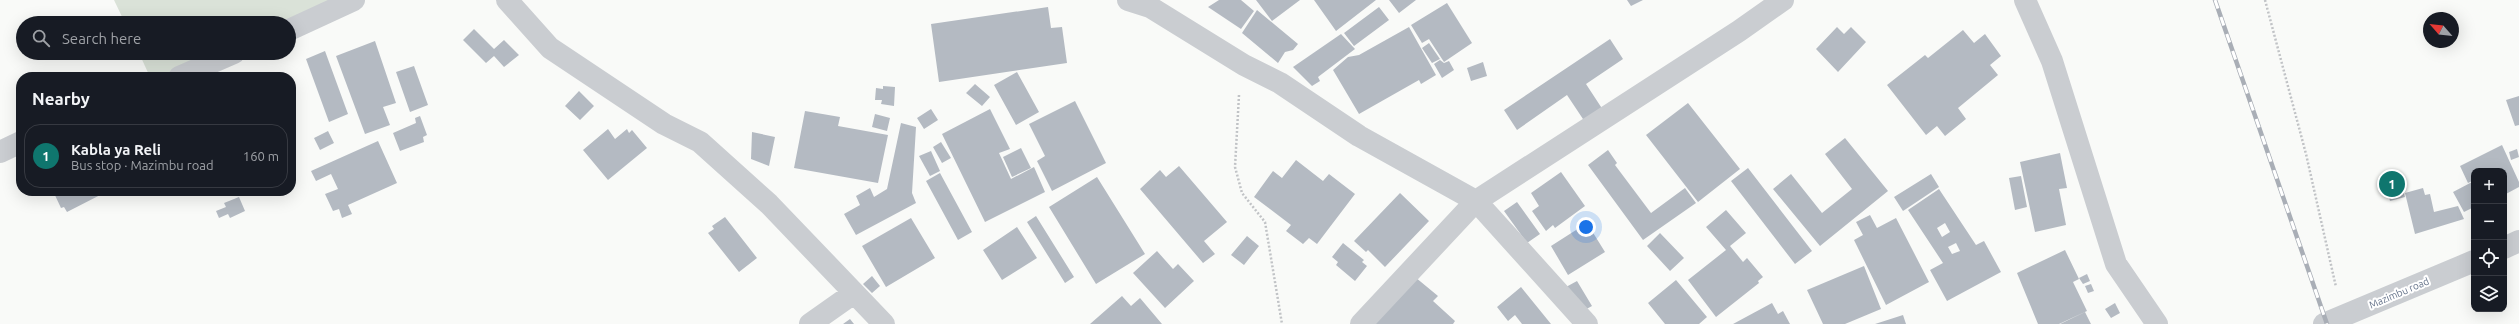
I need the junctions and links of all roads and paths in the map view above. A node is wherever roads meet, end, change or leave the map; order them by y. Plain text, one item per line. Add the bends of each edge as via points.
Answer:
1 (354, 0) edge
2 (507, 0) edge
3 (1128, 0) edge
4 (1783, 0) edge
5 (2026, 0) edge
6 (2265, 0) edge
7 (296, 27) edge
8 (218, 60) edge
9 (1244, 65) junction
10 (190, 72) edge
11 (16, 144) edge
12 (0, 152) edge
13 (1476, 201) junction
14 (2519, 241) edge
15 (2507, 247) edge
16 (2471, 262) edge
17 (854, 293) junction
18 (2334, 320) edge
19 (810, 324) edge
20 (884, 324) edge
21 (1282, 324) edge
22 (1361, 324) edge
23 (1587, 324) edge
24 (2157, 324) edge

1 - 7 street
2 - 17 street via 550,48 664,124 700,142 769,204
3 - 9 street via 1150,7
4 - 13 street
5 - 24 street via 2052,61 2116,264
6 - 18 path via 2306,154
8 - 10 street
9 - 13 street via 1280,83 1359,136
9 - 21 path via 1239,95 1235,167 1242,193 1265,222
11 - 12 street
13 - 22 street
13 - 23 street
14 - 15 street
16 - 18 street, Mazimbu road
17 - 19 street
17 - 20 street

